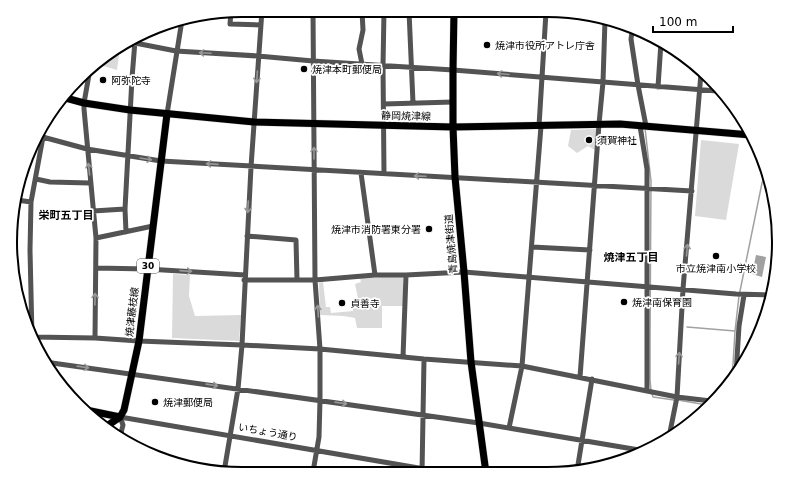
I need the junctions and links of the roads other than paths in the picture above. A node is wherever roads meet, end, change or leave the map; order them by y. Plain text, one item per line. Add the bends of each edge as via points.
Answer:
1 (230, 17) edge
2 (262, 17) edge
3 (313, 17) edge
4 (362, 17) edge
5 (384, 17) edge
6 (409, 17) edge
7 (454, 17) edge
8 (546, 17) edge
9 (261, 25) junction
10 (605, 25) edge
11 (181, 26) edge
12 (631, 33) edge
13 (137, 43) edge
14 (133, 45) edge
15 (661, 48) edge
16 (176, 51) junction
17 (258, 56) junction
18 (313, 61) junction
19 (362, 64) junction
20 (383, 66) junction
21 (412, 67) junction
22 (453, 70) junction
23 (542, 77) junction
24 (88, 78) edge
25 (701, 78) edge
26 (603, 82) junction
27 (638, 85) junction
28 (658, 87) junction
29 (700, 89) junction
30 (713, 91) edge
31 (69, 99) edge
32 (453, 102) junction
33 (84, 103) junction
34 (413, 103) junction
35 (384, 104) junction
36 (130, 110) junction
37 (167, 114) junction
38 (254, 122) junction
39 (314, 123) junction
40 (599, 124) junction
41 (384, 126) junction
42 (540, 126) junction
43 (643, 126) junction
44 (453, 127) junction
45 (696, 130) junction
46 (745, 134) edge
47 (42, 137) edge
48 (41, 141) edge
49 (87, 148) junction
50 (128, 156) junction
51 (162, 161) junction
52 (250, 167) junction
53 (314, 171) junction
54 (361, 173) junction
55 (384, 174) junction
56 (455, 177) junction
57 (36, 179) junction
58 (536, 182) junction
59 (90, 183) junction
60 (595, 186) junction
61 (647, 189) junction
62 (692, 192) junction
63 (21, 201) edge
64 (31, 202) junction
65 (125, 209) junction
66 (93, 211) junction
67 (153, 226) junction
68 (126, 232) junction
69 (247, 236) junction
70 (96, 238) junction
71 (532, 247) junction
72 (590, 250) junction
73 (96, 268) junction
74 (147, 269) junction
75 (464, 272) junction
76 (375, 275) junction
77 (406, 275) junction
78 (244, 278) junction
79 (529, 278) junction
80 (297, 280) junction
81 (315, 280) junction
82 (588, 282) junction
83 (646, 286) junction
84 (683, 289) junction
85 (744, 294) junction
86 (765, 295) edge
87 (32, 321) edge
88 (38, 336) edge
89 (95, 338) junction
90 (139, 341) junction
91 (242, 345) junction
92 (320, 350) junction
93 (403, 357) junction
94 (424, 359) junction
95 (471, 362) junction
96 (53, 363) edge
97 (737, 363) edge
98 (522, 366) junction
99 (131, 374) junction
100 (580, 377) junction
101 (592, 379) junction
102 (238, 389) junction
103 (647, 390) junction
104 (676, 397) junction
105 (320, 400) junction
106 (706, 400) edge
107 (95, 412) edge
108 (424, 415) junction
109 (120, 417) junction
110 (479, 423) junction
111 (110, 424) edge
112 (509, 428) junction
113 (671, 430) edge
114 (121, 432) edge
115 (230, 436) junction
116 (582, 440) junction
117 (635, 449) edge
118 (317, 450) junction
119 (578, 465) edge
120 (225, 467) edge
121 (314, 467) edge
122 (403, 467) edge
123 (423, 467) edge
124 (485, 467) edge

1 - 9 street via 230,24
2 - 9 street
3 - 18 street
4 - 19 street via 363,30 359,49
5 - 20 street
6 - 21 street
7 - 22 main road, 青島焼津街道
8 - 23 street
9 - 17 street
10 - 26 street
11 - 16 street
12 - 27 street
13 - 16 street
14 - 36 street
15 - 28 street
17 -> 16 street
16 - 37 street
17 - 18 street
17 -> 38 street
18 - 19 street
18 - 39 street
19 - 20 street
20 - 21 street
20 - 35 street
21 - 22 street
21 - 34 street
23 -> 22 street
22 - 32 main road, 青島焼津街道
23 - 26 street
23 - 42 street
24 - 33 street
25 - 29 street
26 - 27 street
26 - 40 street
27 - 28 street
27 - 43 street
28 - 29 street
29 - 30 street
29 - 45 street
31 - 33 main road, 静岡焼津線
32 - 34 street
32 - 44 main road, 青島焼津街道
33 - 36 main road, 静岡焼津線
33 - 49 street
34 - 35 street
35 - 41 street
36 - 37 main road, 静岡焼津線
36 - 50 street
37 - 38 main road, 静岡焼津線
37 - 51 main road, 焼津藤枝線 / 30
38 - 39 main road, 静岡焼津線
38 - 52 street
39 - 41 main road, 静岡焼津線
53 -> 39 street
40 - 42 main road, 静岡焼津線
40 - 43 main road, 静岡焼津線
40 - 60 street
41 - 44 main road, 静岡焼津線
41 - 55 street
42 - 44 main road, 静岡焼津線
42 - 58 street
43 - 45 main road, 静岡焼津線
43 - 61 street
44 - 56 main road, 青島焼津街道
45 - 46 main road, 静岡焼津線
45 - 62 street
47 - 49 street
48 - 57 street
49 - 50 street
59 -> 49 street
50 -> 51 street
50 - 65 street
52 -> 51 street
51 - 67 main road, 焼津藤枝線 / 30
52 - 53 street
52 -> 69 street
53 - 54 street
53 - 81 street
54 - 55 street
54 - 76 street
56 -> 55 street
56 - 58 street
56 - 75 main road, 青島焼津街道
57 - 59 street
57 - 64 street
58 - 60 street
58 - 71 street
59 - 66 street
60 - 61 street
60 - 72 street
61 - 62 street
61 - 83 street
84 -> 62 street
63 - 64 street
64 - 87 street
65 - 66 street
65 - 68 street
66 - 70 street
67 - 68 street
67 - 74 main road, 焼津藤枝線 / 30
68 - 70 street
69 - 78 street
69 - 80 street via 296,240
70 - 73 street
71 - 72 street
71 - 79 street
72 - 82 street
73 - 74 street
89 -> 73 street
74 -> 78 street
74 - 90 main road, 焼津藤枝線 / 30
75 - 77 street
75 - 79 street
75 - 95 main road, 青島焼津街道
76 - 77 street
76 - 81 street
77 - 93 street
78 - 80 street
78 - 91 street
79 - 82 street
79 - 98 street
80 - 81 street
92 -> 81 street
82 - 83 street
82 - 100 street
83 - 84 street
83 - 103 street
84 - 85 street
104 -> 84 street
85 - 86 street
85 - 97 street
88 - 89 street
89 - 90 street
90 - 91 street
90 - 99 main road, 焼津藤枝線 / 30
91 - 92 street
91 - 102 street
92 - 93 street
92 - 105 street
93 - 94 street
94 - 95 street
94 - 108 street
95 - 98 street
95 - 110 main road, 青島焼津街道
96 -> 99 street
98 - 100 street
98 - 112 street
99 -> 102 street
99 - 109 main road, 焼津藤枝線 / 30 via 124,410
100 - 101 street
101 - 103 street
101 - 116 street
102 - 105 street
102 - 115 street
103 - 104 street
104 - 106 street
104 - 113 street
105 -> 108 street
105 - 118 street
107 - 109 main road, いちょう通り
108 - 110 street
108 - 123 street
109 - 111 main road
109 - 114 street via 123,425
109 - 115 street, いちょう通り
110 - 112 street
110 - 124 main road, 青島焼津街道
112 - 116 street
115 - 118 street, いちょう通り
115 - 120 street
116 - 117 street
116 - 119 street
118 - 121 street
118 - 122 street, いちょう通り

